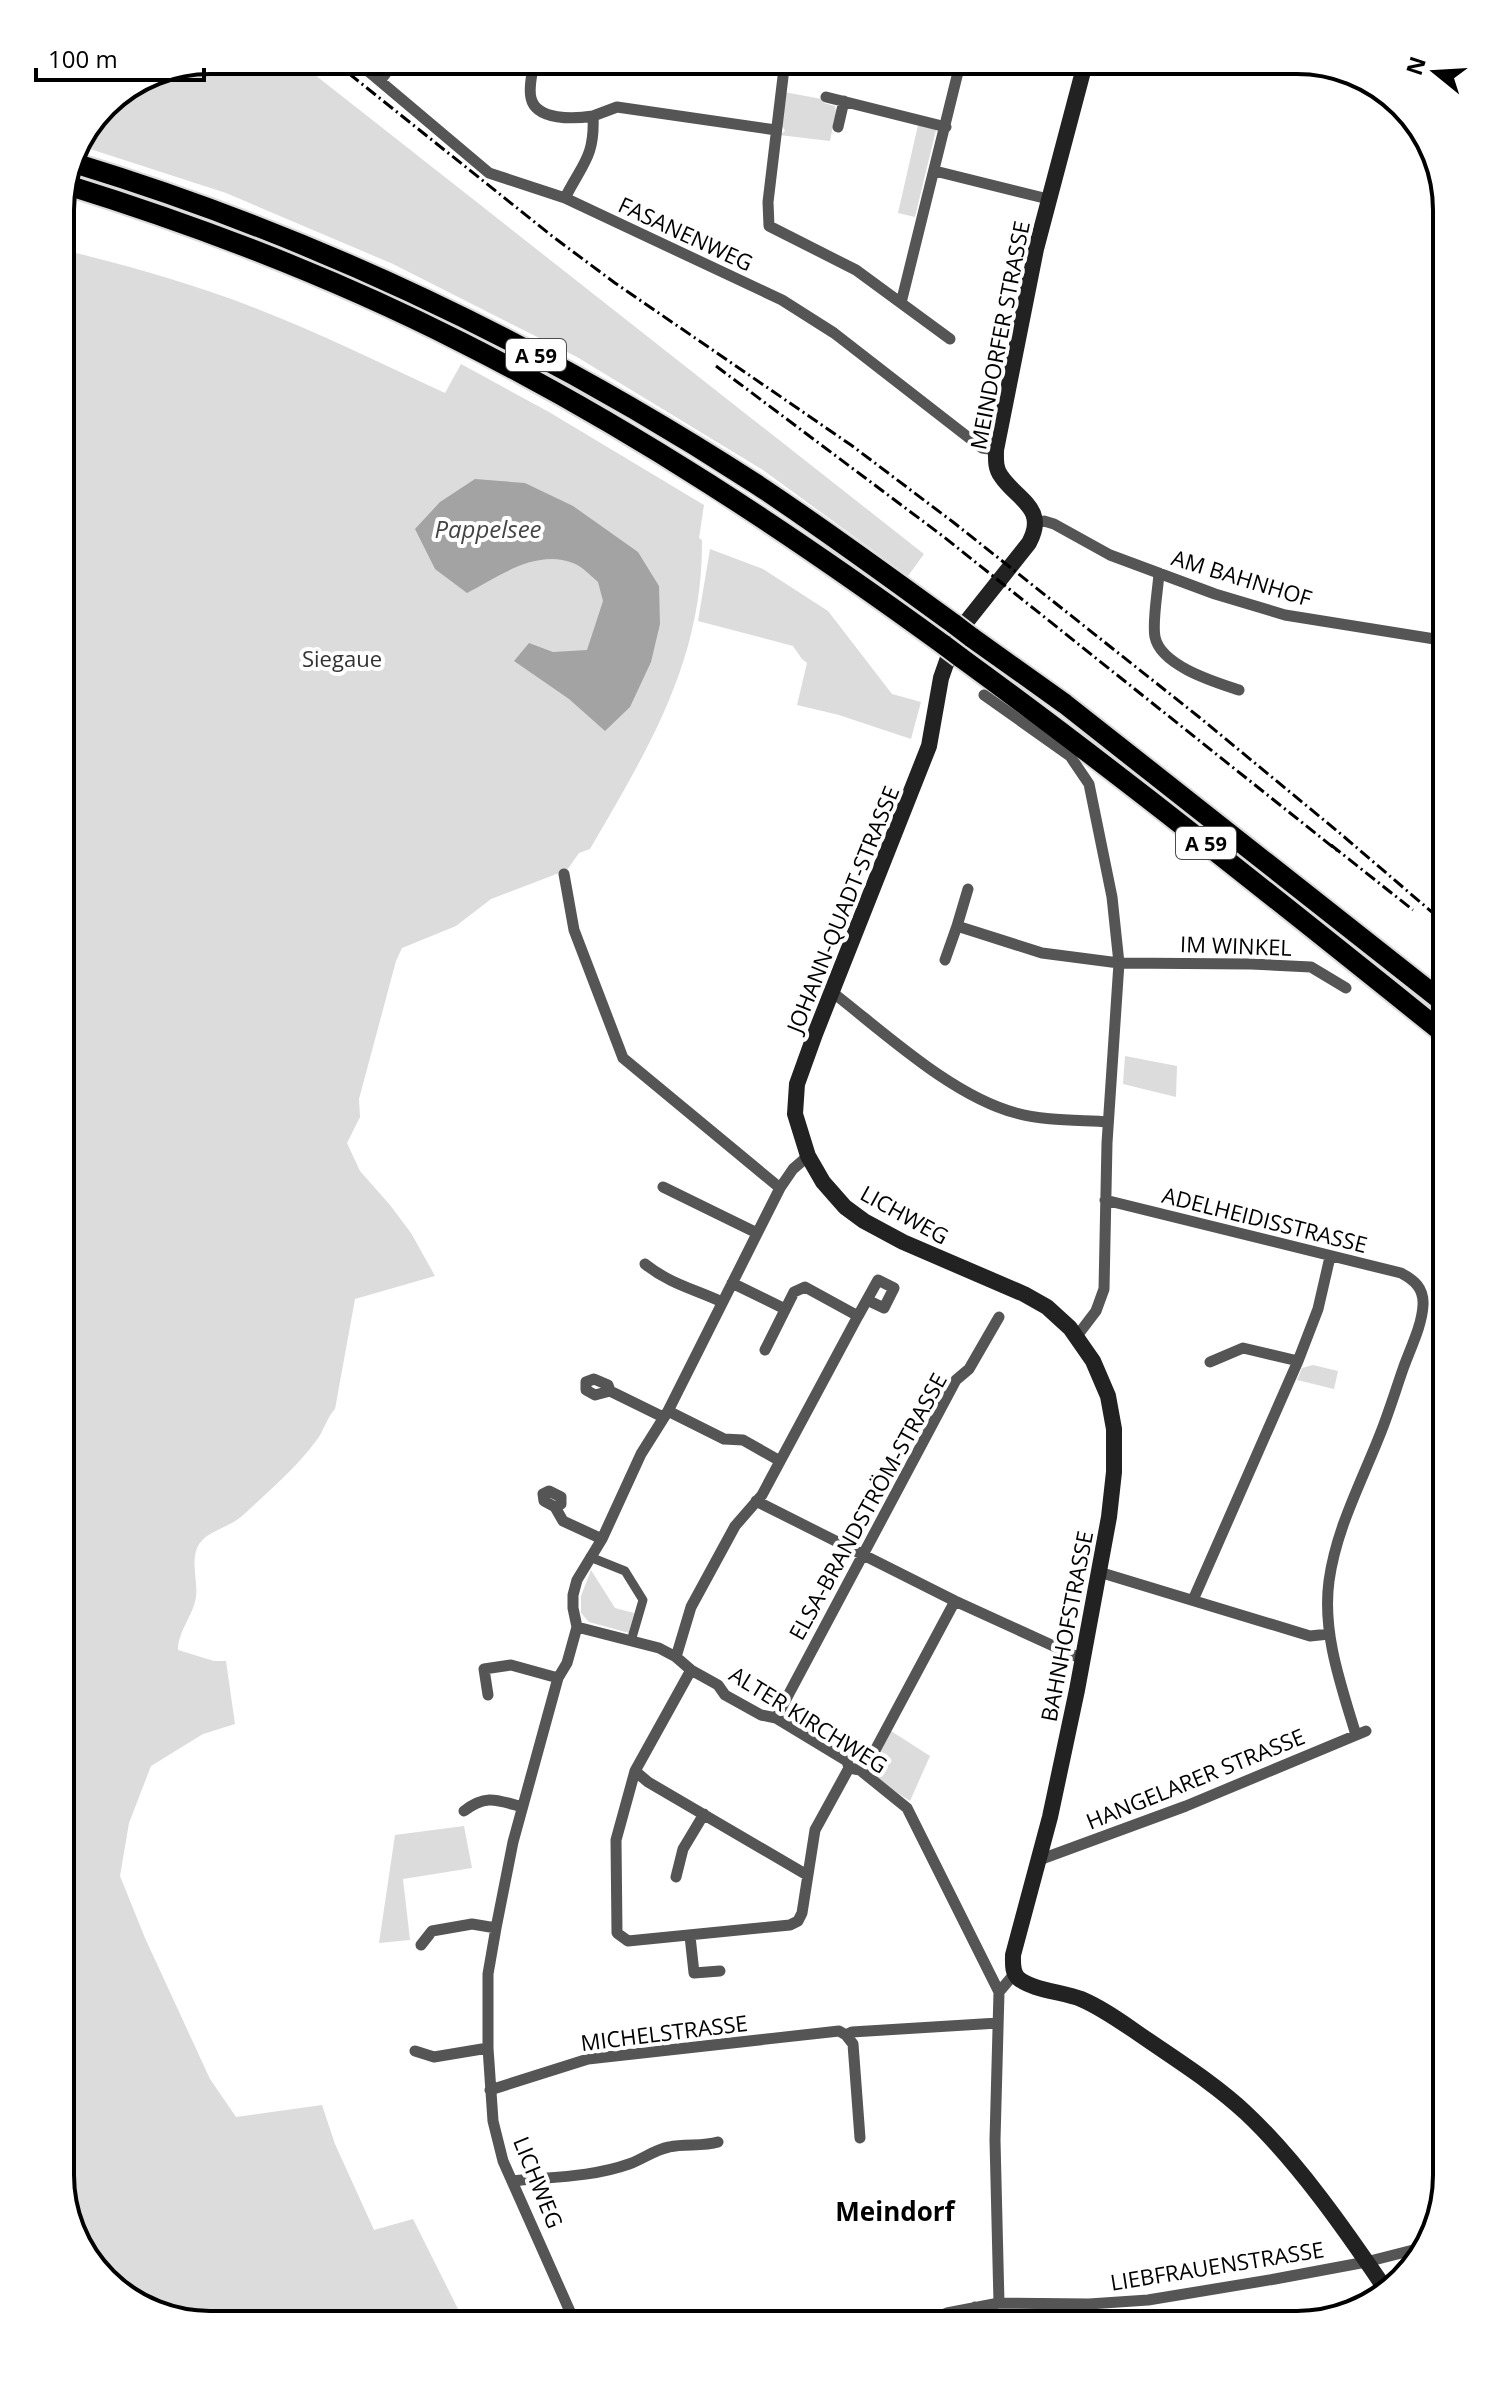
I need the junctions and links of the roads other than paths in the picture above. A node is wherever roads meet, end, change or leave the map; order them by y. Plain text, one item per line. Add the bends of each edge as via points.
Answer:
1 (372, 74) edge
2 (385, 74) edge
3 (533, 74) edge
4 (783, 74) edge
5 (958, 74) edge
6 (1082, 74) edge
7 (380, 81) junction
8 (826, 97) dead end
9 (844, 101) junction
10 (593, 116) junction
11 (838, 127) dead end
12 (946, 127) junction
13 (776, 130) junction
14 (82, 166) edge
15 (935, 171) junction
16 (77, 188) edge
17 (565, 198) junction
18 (1048, 199) junction
19 (901, 303) junction
20 (950, 339) dead end
21 (996, 450) junction
22 (1035, 523) junction
23 (1159, 573) junction
24 (1433, 639) edge
25 (1239, 690) dead end
26 (984, 695) dead end
27 (564, 874) dead end
28 (968, 889) dead end
29 (957, 926) junction
30 (945, 960) dead end
31 (1119, 963) junction
32 (1346, 988) dead end
33 (832, 992) junction
34 (1433, 994) edge
35 (1433, 1025) edge
36 (1108, 1122) junction
37 (808, 1156) junction
38 (663, 1187) dead end
39 (780, 1188) junction
40 (1105, 1200) junction
41 (757, 1233) junction
42 (1330, 1257) junction
43 (645, 1264) dead end
44 (732, 1283) junction
45 (867, 1300) dead end
46 (722, 1302) junction
47 (785, 1309) junction
48 (858, 1316) junction
49 (999, 1317) dead end
50 (1077, 1336) junction
51 (765, 1350) dead end
52 (1298, 1361) junction
53 (1210, 1362) dead end
54 (610, 1391) dead end
55 (666, 1414) junction
56 (780, 1461) junction
57 (756, 1501) junction
58 (555, 1507) dead end
59 (602, 1539) junction
60 (861, 1555) junction
61 (590, 1557) junction
62 (1099, 1572) junction
63 (1193, 1600) junction
64 (955, 1601) junction
65 (577, 1627) junction
66 (1329, 1634) junction
67 (631, 1641) junction
68 (676, 1657) junction
69 (1082, 1659) junction
70 (691, 1670) junction
71 (558, 1678) junction
72 (488, 1695) dead end
73 (776, 1718) junction
74 (849, 1768) junction
75 (635, 1771) junction
76 (868, 1776) junction
77 (522, 1807) junction
78 (464, 1811) dead end
79 (704, 1814) junction
80 (1039, 1860) junction
81 (807, 1875) junction
82 (676, 1877) dead end
83 (496, 1928) junction
84 (690, 1936) junction
85 (421, 1945) dead end
86 (720, 1971) dead end
87 (1015, 1973) junction
88 (999, 1992) junction
89 (998, 2023) junction
90 (846, 2035) junction
91 (488, 2048) junction
92 (415, 2051) dead end
93 (490, 2090) junction
94 (860, 2138) dead end
95 (718, 2142) dead end
96 (512, 2181) junction
97 (1410, 2250) edge
98 (1366, 2262) junction
99 (1380, 2282) edge
100 (999, 2303) junction
101 (975, 2307) junction
102 (570, 2311) edge
103 (956, 2311) edge
104 (976, 2311) edge

1 - 7 street, FASANENWEG
2 - 7 street
3 - 10 street via 531,100 537,110 560,117
4 - 13 street
5 - 12 street
6 - 18 main road, MEINDORFER STRASSE
7 - 17 street, FASANENWEG via 489,173
8 - 9 street
9 - 11 street
9 - 12 street
10 - 13 street via 617,107
10 - 17 street via 588,159
12 - 15 street
13 - 19 street via 769,226 856,270
14 - 34 highway, A 59, bridge via 292,242 387,283 582,380 754,483 1077,713
15 - 18 street
15 - 19 street
16 - 35 highway, A 59 via 275,258 461,342 740,502 1050,722
17 - 21 street, FASANENWEG via 782,300 834,333 982,448
18 - 21 main road, MEINDORFER STRASSE
19 - 20 street
21 - 22 main road, MEINDORFER STRASSE via 1001,476 1032,510
22 - 23 street, AM BAHNHOF via 1054,524 1110,555
22 - 33 main road, JOHANN-QUADT-STRASSE via 1029,543 967,621 941,678 920,772
23 - 24 street, AM BAHNHOF via 1285,615
23 - 25 street via 1154,629 1158,646 1190,673
26 - 31 street via 1070,756 1089,784 1112,897
27 - 39 street via 574,930 623,1058
28 - 29 street
29 - 30 street
29 - 31 street via 1042,953
31 - 32 street, IM WINKEL via 1311,967
31 - 36 street
33 - 36 street via 929,1068 994,1106 1021,1115
33 - 37 main road, JOHANN-QUADT-STRASSE via 797,1084 795,1114
36 - 40 street
37 - 39 street, LICHWEG
37 - 50 main road, LICHWEG via 832,1193 864,1221 1024,1294 1047,1307
38 - 41 street
39 - 41 street, LICHWEG
40 - 42 street, ADELHEIDISSTRASSE
40 - 50 street via 1104,1289 1096,1311
41 - 44 street, LICHWEG
42 - 52 street
42 - 66 street, ADELHEIDISSTRASSE via 1401,1273 1422,1291 1423,1305 1335,1552
43 - 46 street via 661,1277
44 - 46 street, LICHWEG
44 - 47 street
45 - 48 street
46 - 55 street, LICHWEG
47 - 48 street via 794,1292 805,1287
47 - 51 street
48 - 56 street
49 - 60 street, ELSA-BRANDSTRÖM-STRASSE via 969,1369 956,1380
50 - 62 main road, BAHNHOFSTRASSE via 1105,1385 1114,1429 1114,1472
52 - 53 street via 1243,1348
52 - 63 street
54 - 55 street
55 - 56 street via 724,1439 743,1440
55 - 59 street, LICHWEG via 641,1454
56 - 57 street
57 - 60 street
57 - 68 street via 735,1526 691,1607
58 - 59 street via 563,1521
59 - 61 street, LICHWEG
60 - 64 street
60 - 73 street, ELSA-BRANDSTRÖM-STRASSE
61 - 65 street, LICHWEG via 573,1595
61 - 67 street via 625,1571 643,1600
62 - 63 street
62 - 69 main road, BAHNHOFSTRASSE
63 - 66 street via 1310,1636
64 - 69 street
64 - 76 street via 865,1769
65 - 67 street, ALTER KIRCHWEG
65 - 71 street, LICHWEG
66 - 80 street, HANGELARER STRASSE via 1361,1733
67 - 68 street, ALTER KIRCHWEG
68 - 70 street, ALTER KIRCHWEG
69 - 80 main road, BAHNHOFSTRASSE
70 - 73 street, ALTER KIRCHWEG via 725,1695
70 - 75 street
71 - 72 street via 511,1665 484,1669
71 - 77 street, LICHWEG
73 - 74 street, ALTER KIRCHWEG via 847,1761
74 - 76 street, ALTER KIRCHWEG
74 - 81 street via 815,1830
75 - 79 street
75 - 84 street via 616,1840 617,1933 628,1941
76 - 88 street, ALTER KIRCHWEG via 907,1808
77 - 78 street via 491,1799
77 - 83 street, LICHWEG
79 - 81 street
79 - 82 street via 683,1849
80 - 87 main road, BAHNHOFSTRASSE via 1013,1955
81 - 84 street via 798,1921
83 - 85 street via 472,1924 432,1931
83 - 91 street, LICHWEG via 488,1974
84 - 86 street via 694,1973
87 - 88 street
87 - 98 main road via 1030,1985 1099,2008 1238,2106 1278,2147
88 - 89 street
89 - 90 street, MICHELSTRASSE
89 - 100 street
90 - 93 street, MICHELSTRASSE via 839,2031 588,2059
90 - 94 street via 853,2044
91 - 92 street via 434,2057
91 - 93 street, LICHWEG
93 - 96 street, LICHWEG via 493,2121
95 - 96 street via 670,2146 604,2171
96 - 102 street, LICHWEG
97 - 98 street, LIEBFRAUENSTRASSE
98 - 99 main road
98 - 100 street, LIEBFRAUENSTRASSE via 1148,2300
100 - 101 street, LIEBFRAUENSTRASSE
101 - 103 street, LIEBFRAUENSTRASSE
101 - 104 street

